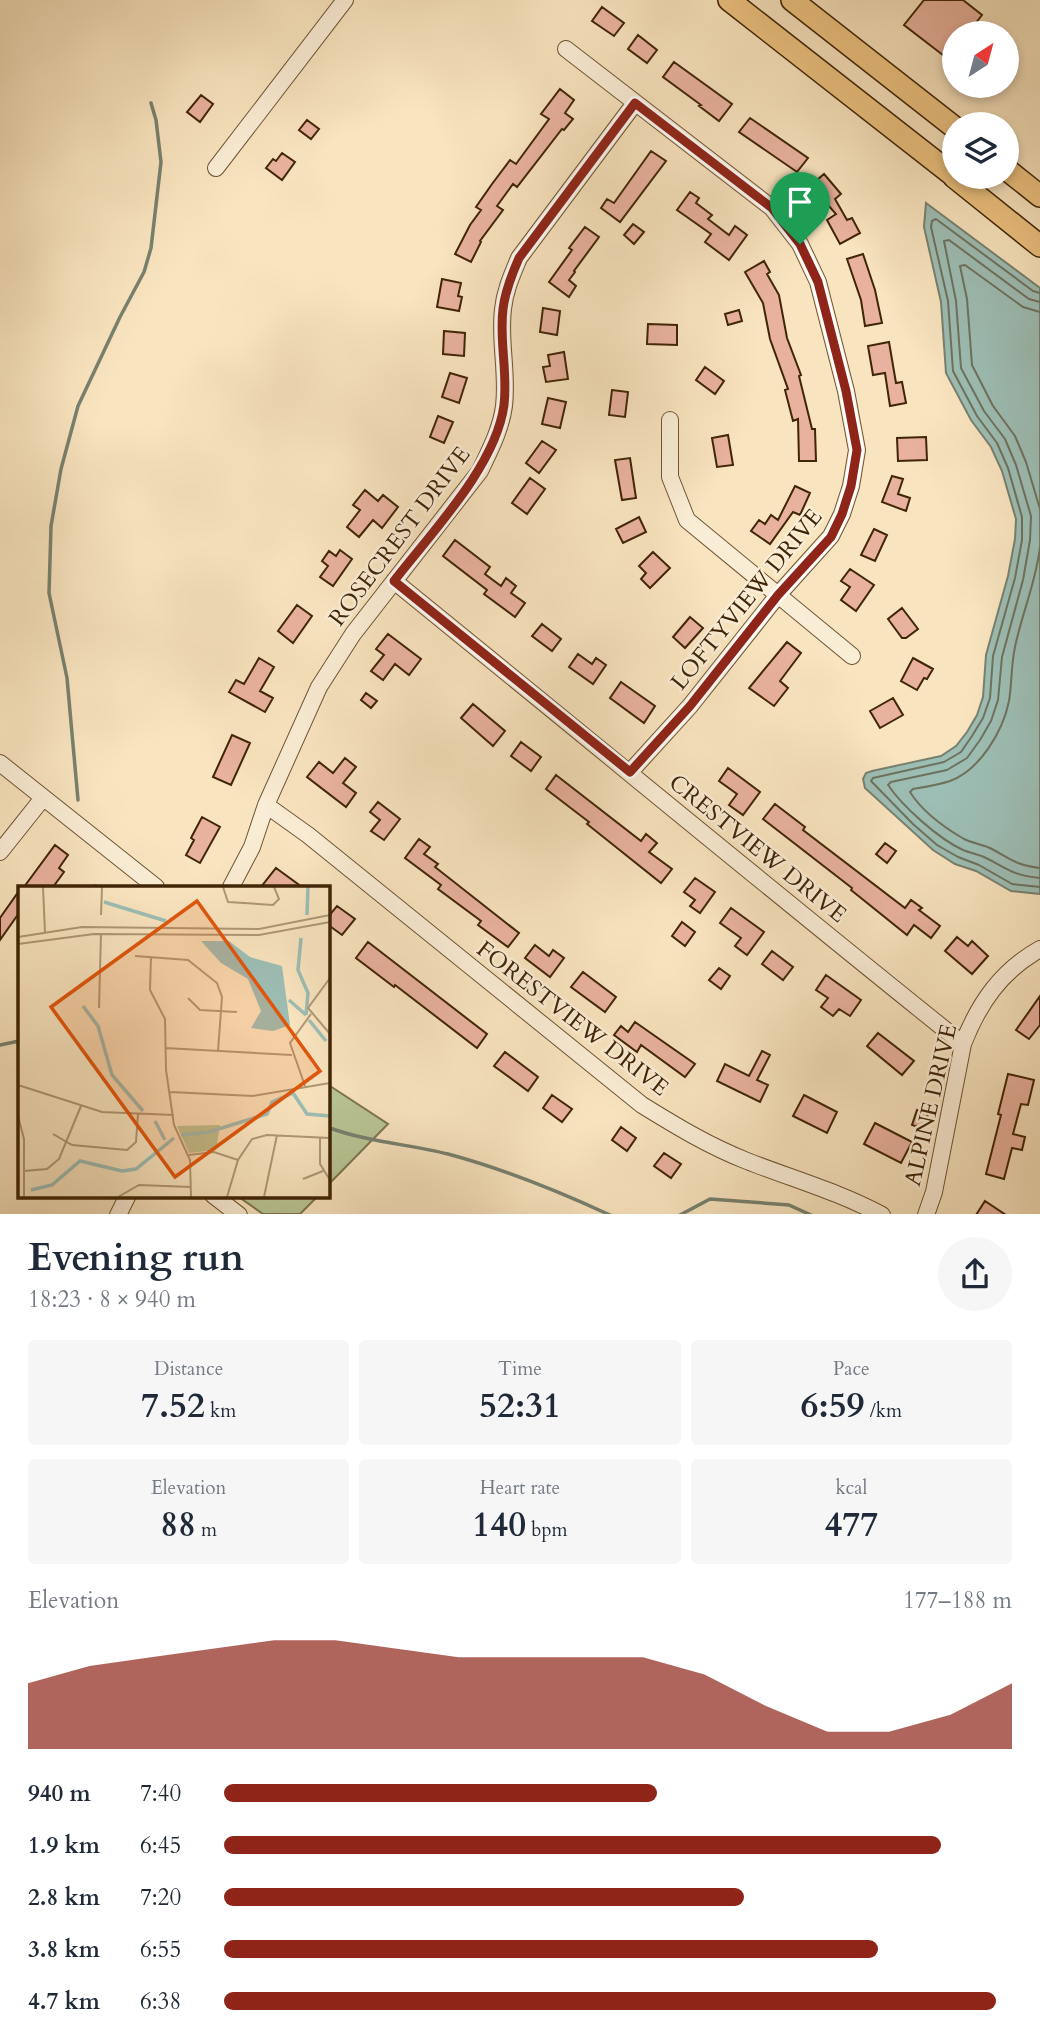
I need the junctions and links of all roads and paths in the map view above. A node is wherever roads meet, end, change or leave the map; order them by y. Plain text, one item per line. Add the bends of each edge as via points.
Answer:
1 (345, 0) edge
2 (729, 0) edge
3 (792, 0) edge
4 (566, 50) dead end
5 (635, 103) junction
6 (942, 118) edge
7 (216, 168) dead end
8 (942, 168) edge
9 (1019, 180) edge
10 (969, 189) edge
11 (1040, 197) edge
12 (1040, 246) edge
13 (670, 421) dead end
14 (394, 581) junction
15 (778, 595) junction
16 (852, 656) dead end
17 (0, 763) edge
18 (630, 772) junction
19 (43, 798) junction
20 (266, 805) junction
21 (0, 852) edge
22 (155, 886) edge
23 (231, 886) edge
24 (1040, 949) edge
25 (963, 1044) junction
26 (127, 1197) edge
27 (216, 1197) edge
28 (118, 1214) edge
29 (239, 1214) edge
30 (883, 1214) edge
31 (926, 1214) edge

1 - 7 street
2 - 8 main road
3 - 6 main road
4 - 5 street, LOFTYVIEW DRIVE
5 - 14 street, ROSECREST DRIVE via 519,258 502,310 504,405 494,442 480,471
5 - 15 street, LOFTYVIEW DRIVE via 772,208 800,244 818,282 857,450 851,486 831,537
9 - 11 main road
10 - 12 main road
13 - 15 street via 670,477 687,520
14 - 18 street, CRESTVIEW DRIVE
14 - 20 street, ROSECREST DRIVE via 319,687
15 - 16 street
15 - 18 street, LOFTYVIEW DRIVE via 690,706
17 - 19 street
18 - 25 street, CRESTVIEW DRIVE
19 - 21 street
19 - 22 street
20 - 23 street, ROSECREST DRIVE via 252,847
20 - 30 street, FORESTVIEW DRIVE via 642,1105 699,1140
24 - 25 street, ALPINE DRIVE via 996,984 981,1004
25 - 31 street, ALPINE DRIVE
26 - 28 street
27 - 29 street

